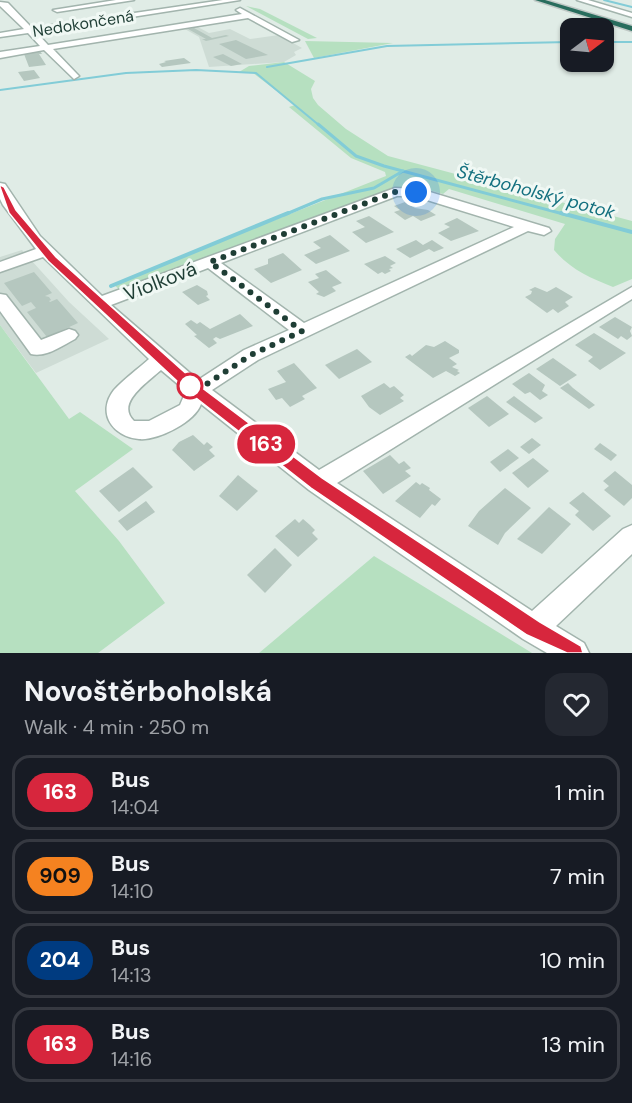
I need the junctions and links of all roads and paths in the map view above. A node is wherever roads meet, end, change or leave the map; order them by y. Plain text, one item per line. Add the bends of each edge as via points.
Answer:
1 (131, 0) edge
2 (237, 0) edge
3 (538, 0) edge
4 (551, 0) edge
5 (580, 0) edge
6 (224, 1) edge
7 (0, 4) edge
8 (250, 15) junction
9 (632, 15) edge
10 (71, 25) junction
11 (632, 27) edge
12 (30, 31) junction
13 (0, 35) edge
14 (295, 40) dead end
15 (46, 48) junction
16 (0, 55) edge
17 (74, 76) dead end
18 (0, 187) edge
19 (45, 251) junction
20 (210, 262) junction
21 (0, 267) edge
22 (632, 292) edge
23 (0, 299) edge
24 (99, 303) junction
25 (302, 331) junction
26 (69, 335) dead end
27 (160, 360) junction
28 (196, 391) junction
29 (317, 483) junction
30 (632, 537) edge
31 (533, 629) junction
32 (574, 653) edge

1 - 10 street via 55,8
2 - 6 street, Nedokončená
3 - 11 highway
4 - 11 highway
5 - 9 street
6 - 8 street
6 - 10 street, Nedokončená
7 - 12 street
8 - 14 street
8 - 15 street
10 - 12 street, Nedokončená
12 - 13 street, Nedokončená
12 - 15 street
15 - 16 street
15 - 17 street
18 - 19 street via 12,211
19 - 21 street
19 - 24 street
20 - 24 street, Violková
20 - 25 street
20 - 25 street, Violková via 395,192 416,192 536,229
22 - 29 street
23 - 26 street via 38,349
24 - 27 street
25 - 28 street, Violková via 251,355
27 - 28 street
27 - 28 street via 121,396 116,408 118,419 127,428 152,429 176,418 189,410
28 - 29 street
29 - 31 street
30 - 31 street
31 - 32 street

